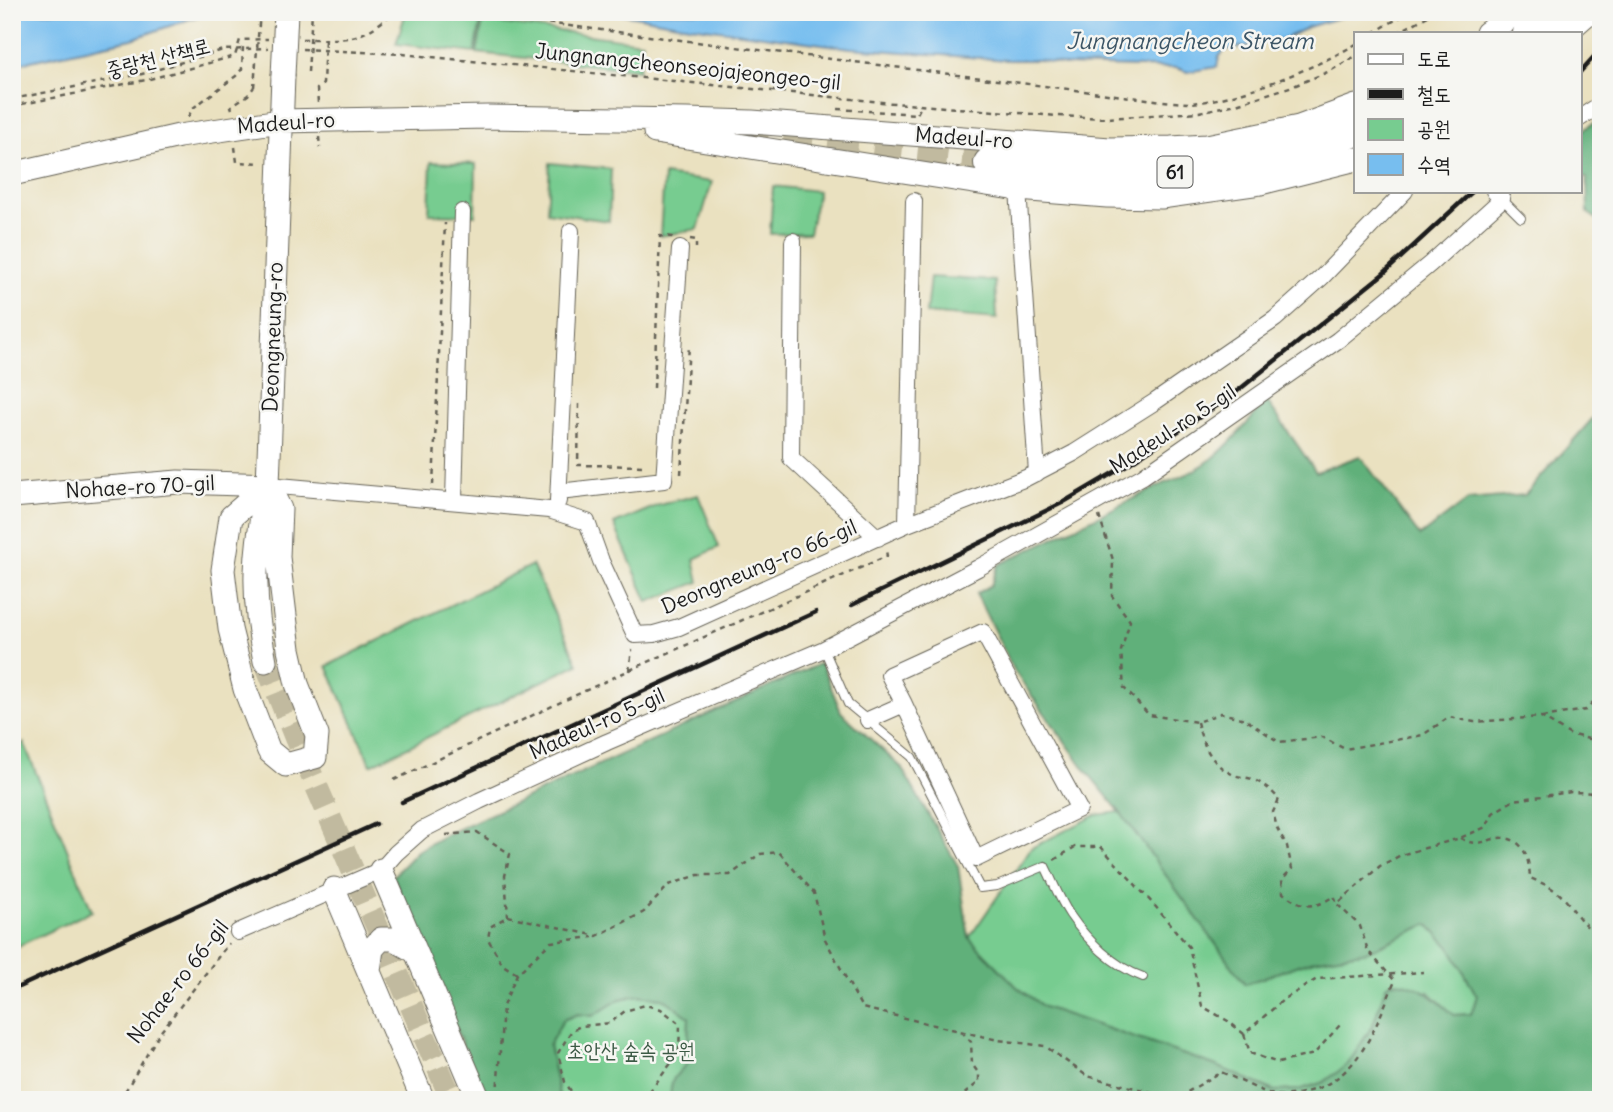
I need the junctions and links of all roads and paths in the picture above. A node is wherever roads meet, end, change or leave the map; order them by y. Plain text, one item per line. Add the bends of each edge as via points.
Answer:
1 (260, 12) edge
2 (286, 12) edge
3 (313, 12) edge
4 (393, 12) edge
5 (458, 12) edge
6 (1409, 12) edge
7 (1435, 12) edge
8 (1517, 12) edge
9 (1552, 12) edge
10 (1574, 12) edge
11 (1589, 12) edge
12 (1375, 32) edge
13 (1399, 32) edge
14 (1488, 32) edge
15 (1529, 32) edge
16 (1551, 32) edge
17 (1566, 32) edge
18 (277, 39) dead end
19 (301, 39) dead end
20 (325, 39) junction
21 (1354, 45) edge
22 (243, 47) junction
23 (237, 48) junction
24 (278, 48) dead end
25 (291, 49) dead end
26 (325, 50) junction
27 (1354, 57) edge
28 (308, 72) dead end
29 (317, 89) dead end
30 (12, 99) edge
31 (1601, 104) edge
32 (12, 106) edge
33 (1354, 107) edge
34 (232, 116) junction
35 (1582, 117) edge
36 (566, 119) junction
37 (280, 121) junction
38 (1354, 132) edge
39 (905, 133) junction
40 (179, 136) junction
41 (1354, 160) edge
42 (989, 163) tunnel mouth
43 (279, 164) junction
44 (895, 169) junction
45 (12, 174) edge
46 (1018, 189) junction
47 (1404, 192) edge
48 (1502, 194) edge
49 (914, 201) dead end
50 (462, 212) dead end
51 (1521, 218) dead end
52 (446, 223) dead end
53 (571, 231) dead end
54 (793, 241) dead end
55 (688, 251) joint
56 (690, 336) dead end
57 (579, 398) dead end
58 (654, 398) dead end
59 (651, 466) dead end
60 (1037, 473) junction
61 (681, 474) dead end
62 (268, 485) junction
63 (559, 492) junction
64 (12, 496) edge
65 (432, 499) junction
66 (454, 500) junction
67 (558, 511) junction
68 (1099, 516) dead end
69 (907, 524) junction
70 (879, 537) junction
71 (635, 635) junction
72 (824, 649) junction
73 (265, 661) tunnel mouth
74 (629, 671) junction
75 (1601, 699) edge
76 (904, 704) junction
77 (1541, 717) junction
78 (868, 720) junction
79 (1197, 722) junction
80 (1601, 742) edge
81 (394, 780) dead end
82 (1601, 793) edge
83 (445, 835) dead end
84 (1460, 838) junction
85 (388, 861) junction
86 (1045, 866) junction
87 (334, 889) junction
88 (1337, 904) junction
89 (508, 916) junction
90 (1601, 926) edge
91 (238, 932) joint
92 (597, 936) junction
93 (416, 951) junction
94 (369, 971) junction
95 (1424, 972) dead end
96 (517, 974) junction
97 (1388, 974) junction
98 (1143, 977) dead end
99 (1340, 1025) dead end
100 (960, 1031) junction
101 (1244, 1034) junction
102 (1181, 1099) edge
103 (120, 1100) edge
104 (423, 1100) edge
105 (479, 1100) edge
106 (497, 1100) edge
107 (571, 1100) edge
108 (643, 1100) edge
109 (957, 1100) edge

1 - 34 path, bridge via 254,87
2 - 37 main road, Deongneung-ro, bridge
3 - 28 path, bridge
4 - 20 path via 357,38
5 - 21 path via 1192,103 1257,87 1330,60
6 - 12 path
7 - 13 path
8 - 14 main road
9 - 15 highway
10 - 16 highway
11 - 17 main road
18 - 23 path, 중랑천 산책로 via 240,40
19 - 20 path
20 - 26 path
22 - 23 path
22 - 24 path
22 - 40 path via 242,69 193,108
23 - 30 path via 142,74
23 - 32 path, 중랑천 산책로 via 235,56 179,71
25 - 26 path, Jungnangcheonseojajeongeo-gil
26 - 27 path, Jungnangcheonseojajeongeo-gil via 947,108 1107,118 1228,106 1296,85
26 - 29 path via 323,84
31 - 35 street
33 - 39 main road, Madeul-ro via 1300,127 1183,147 1110,149
34 - 37 main road, Madeul-ro
34 - 40 main road, Madeul-ro
34 - 43 path via 237,162
36 - 37 main road, Madeul-ro
36 - 39 main road, Madeul-ro via 752,122
36 - 44 main road, Madeul-ro
37 - 43 main road, Deongneung-ro
38 - 42 highway, 61 via 1284,155 1174,172
39 - 44 main road via 891,135 882,144 884,161
40 - 45 main road, Madeul-ro
41 - 46 main road, Madeul-ro via 1260,183 1161,197
43 - 62 main road, Deongneung-ro
44 - 46 main road, Madeul-ro
46 - 60 street
47 - 60 street, Deongneung-ro 66-gil via 1275,319 1156,401
48 - 51 lane
48 - 72 street, Madeul-ro 5-gil via 1430,264 1338,340 1143,476
49 - 69 street
50 - 66 street
52 - 65 path
53 - 63 street
54 - 70 street via 791,458
55 - 58 path via 696,240 660,236
55 - 63 street via 664,480
56 - 61 path
57 - 59 path via 578,465
60 - 69 street, Deongneung-ro 66-gil
62 - 62 main road via 231,517 223,570 230,629 245,689 268,751 286,765 315,757 317,735 289,649 278,557 280,509
62 - 64 main road, Nohae-ro 70-gil via 178,482
62 - 65 street
62 - 73 main road, Deongneung-ro via 257,535 255,583
63 - 67 street
65 - 66 street
66 - 67 street
67 - 71 street via 587,522
68 - 79 path via 1113,560 1112,596 1130,621 1121,651 1124,688 1149,715
69 - 70 street, Deongneung-ro 66-gil
70 - 71 street, Deongneung-ro 66-gil via 679,627
70 - 74 path via 887,556
71 - 74 path
72 - 78 lane via 848,704
72 - 85 street, Madeul-ro 5-gil via 480,801 422,830
74 - 81 path
75 - 77 path via 1586,710
76 - 76 street via 889,675 982,632 1079,809 976,859
76 - 78 street
77 - 79 path via 1474,722 1449,717 1423,735 1345,749 1322,737 1279,742 1245,719 1221,713
77 - 80 path via 1570,734
78 - 86 lane via 912,757 980,888 997,886
79 - 88 path via 1214,760 1230,773 1267,787 1279,799 1273,812 1292,869 1282,879 1283,893 1299,904 1318,906 1334,896
82 - 84 path via 1514,800 1493,813 1486,827
83 - 89 path via 477,832 509,854 505,876
84 - 88 path via 1380,866
84 - 90 path via 1487,843 1504,838 1520,845 1529,860 1530,878 1551,887 1590,929
85 - 87 street, Nohae-ro 66-gil
85 - 93 main road
86 - 98 lane via 1069,914 1092,941 1126,971
86 - 101 path via 1075,847 1101,847 1189,947 1202,1006
87 - 91 street, Nohae-ro 66-gil
87 - 94 main road
88 - 97 path via 1360,926 1368,951
89 - 92 path
89 - 96 path via 490,927 488,939 503,965
91 - 103 path, Nohae-ro 66-gil via 159,1034
92 - 96 path via 551,942
92 - 100 path via 644,912 668,884 698,875 730,875 760,854 779,852 814,894 825,939 862,1008
93 - 94 main road via 394,939 381,939 372,949
93 - 105 main road
94 - 104 main road
95 - 97 path
96 - 106 path via 503,1006
97 - 101 path via 1317,979 1283,1000
97 - 102 path via 1395,981 1376,1027 1351,1068 1326,1086 1274,1096 1221,1072
99 - 101 path via 1314,1055 1278,1063 1250,1053
100 - 102 path via 1045,1046 1087,1076
100 - 109 path via 971,1042 979,1082
107 - 108 path via 573,1094 558,1053 572,1030 610,1023 625,1011 645,1005 662,1009 680,1024 679,1053

